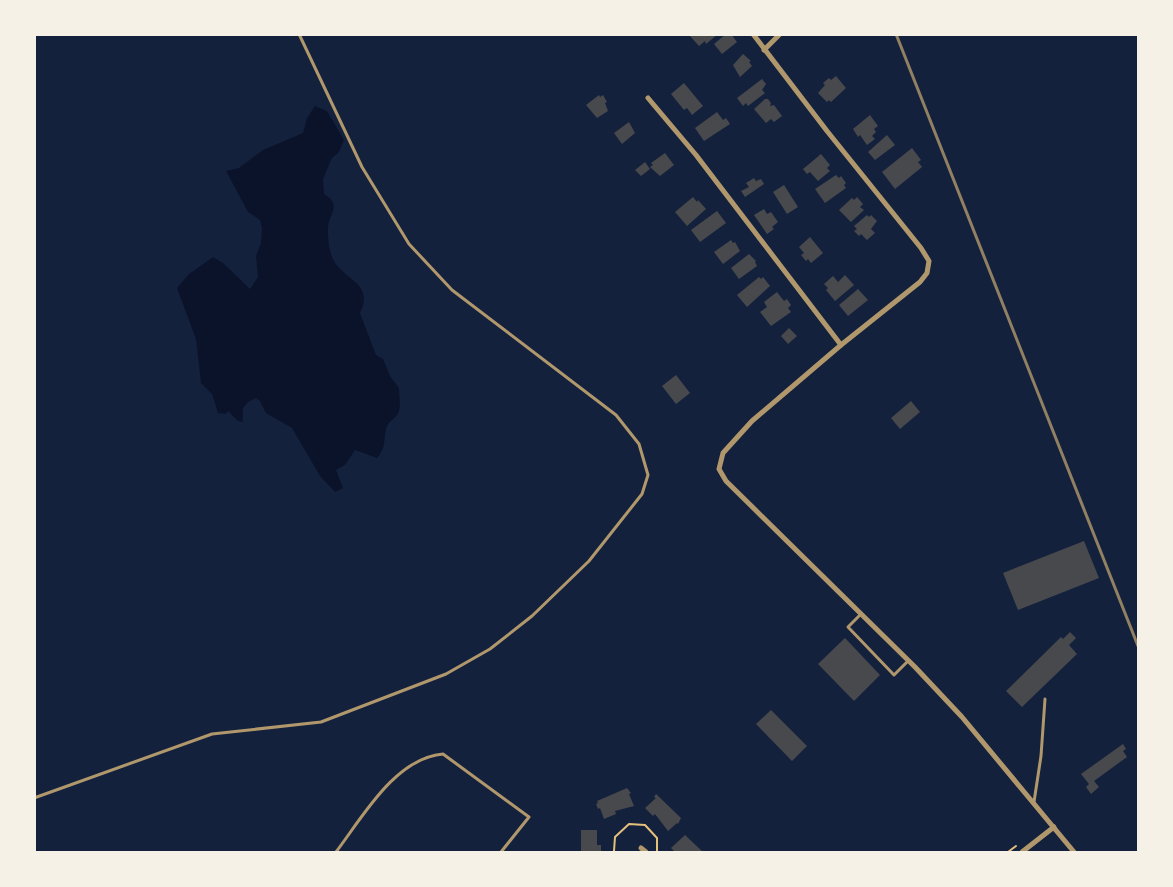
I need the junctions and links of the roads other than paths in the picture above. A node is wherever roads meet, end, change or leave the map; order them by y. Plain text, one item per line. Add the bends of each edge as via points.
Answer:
1 (299, 34) edge
2 (753, 34) edge
3 (780, 34) edge
4 (764, 50) junction
5 (648, 98) dead end
6 (841, 345) junction
7 (861, 614) junction
8 (908, 661) junction
9 (1045, 699) dead end
10 (34, 798) edge
11 (1034, 802) junction
12 (1054, 827) junction
13 (336, 852) edge
14 (501, 852) edge
15 (1023, 852) edge
16 (1074, 852) edge

1 - 10 lane via 362,168 409,244 452,290 616,415 639,444 648,475 642,494 589,561 532,616 490,649 447,674 321,722 212,734
2 - 4 street
3 - 4 street
4 - 6 street via 914,237 928,261 927,273 920,282
5 - 6 street
6 - 7 street via 752,421 723,453 719,469 726,482
7 - 8 street
7 - 8 lane via 848,627 894,675
8 - 11 street
9 - 11 lane
11 - 12 street
12 - 15 street
12 - 16 street
13 - 14 lane via 394,777 422,760 443,754 529,817

